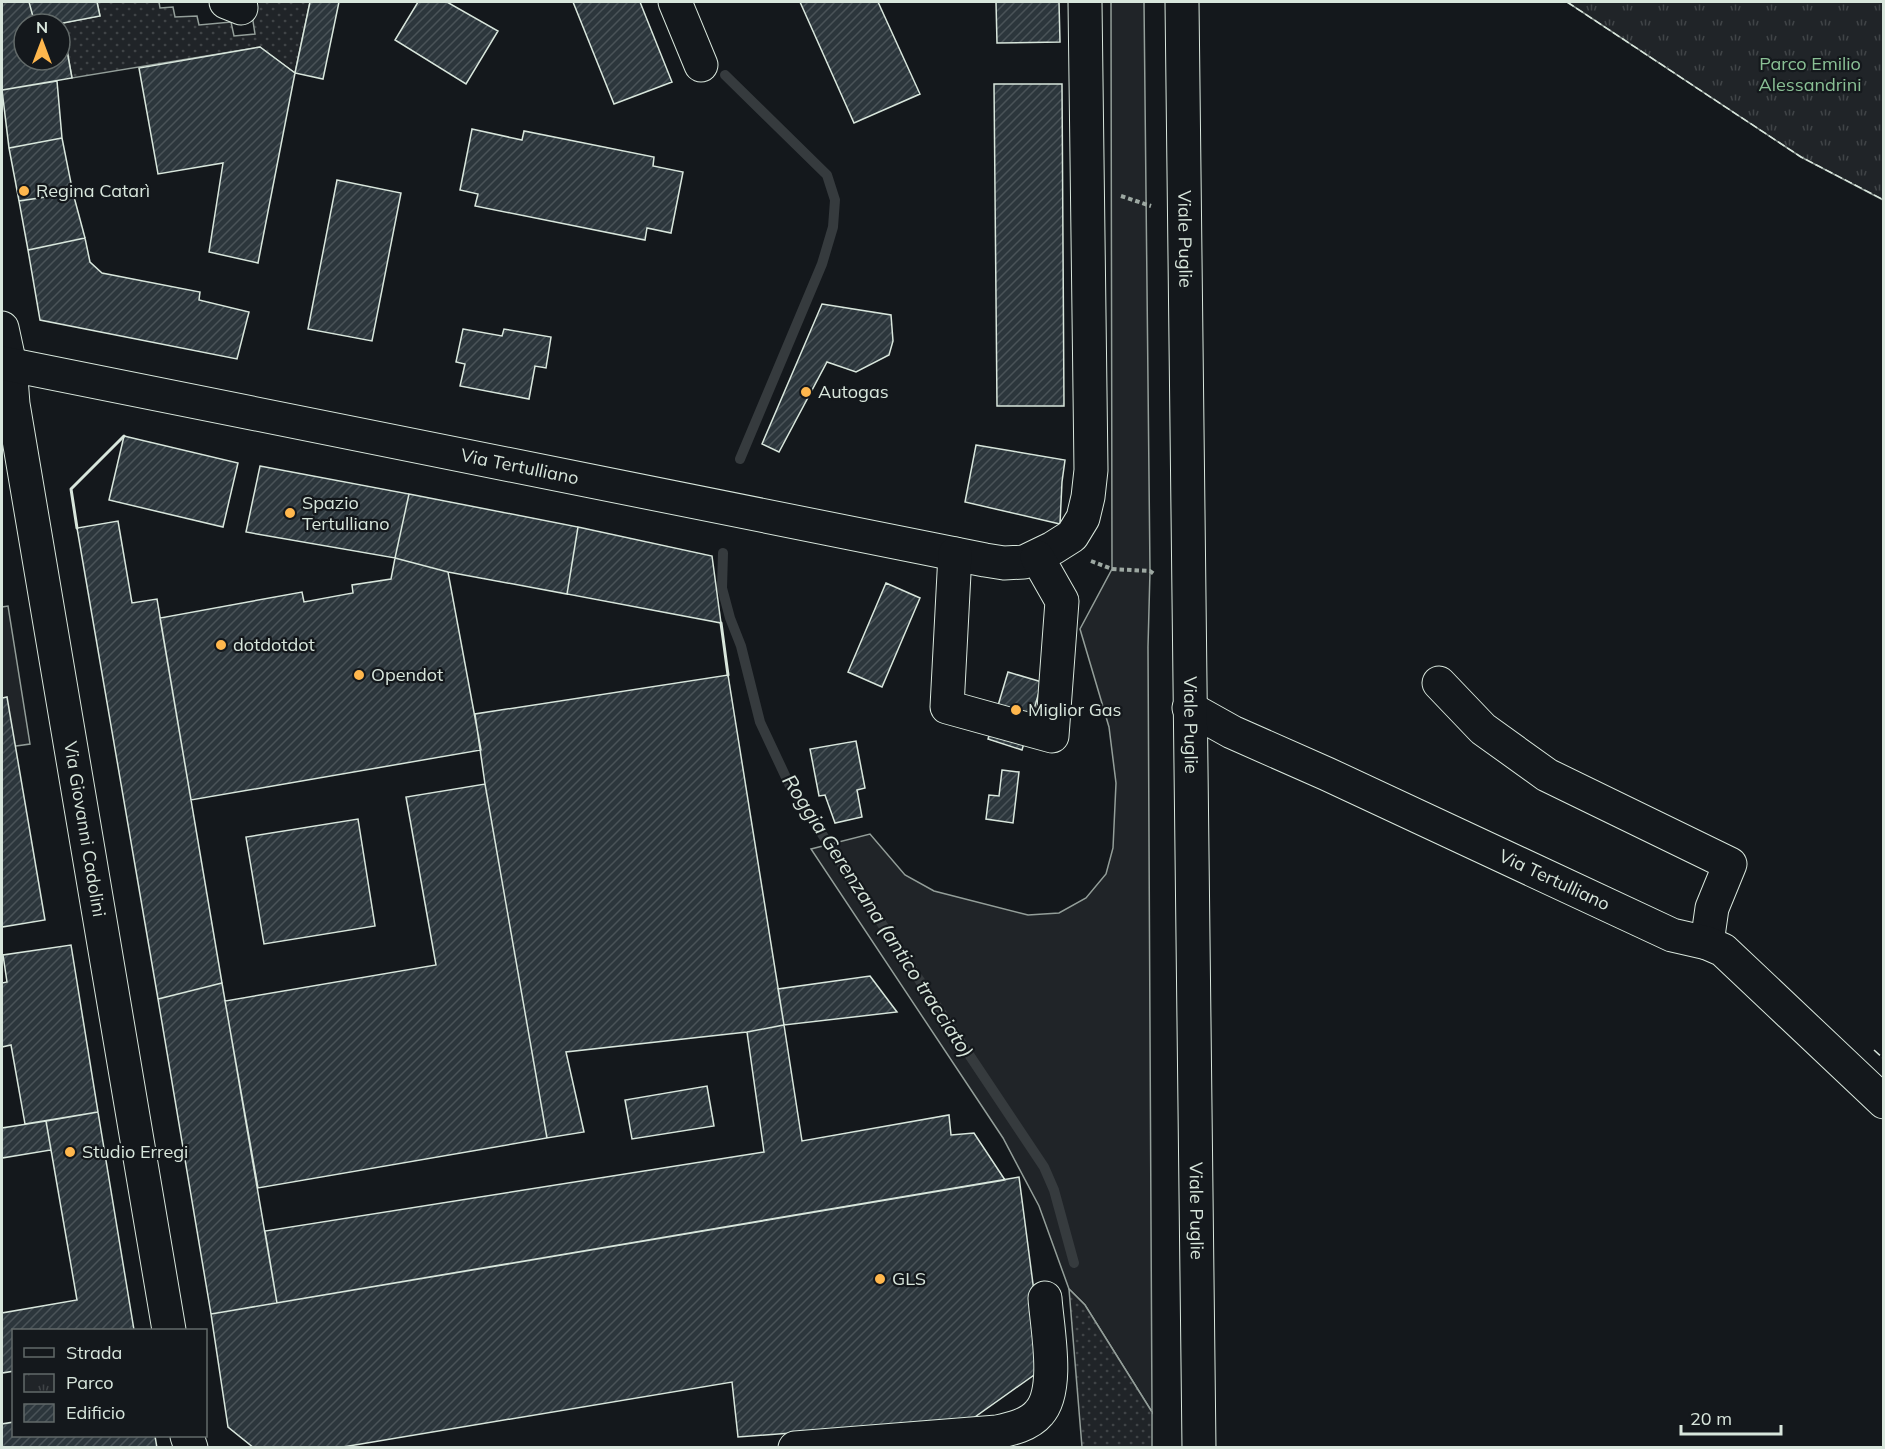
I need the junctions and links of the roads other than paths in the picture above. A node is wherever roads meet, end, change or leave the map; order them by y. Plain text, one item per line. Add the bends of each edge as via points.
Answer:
1 (226, 2) edge
2 (240, 2) edge
3 (675, 2) edge
4 (1085, 2) edge
5 (1182, 2) edge
6 (701, 65) dead end
7 (2, 328) edge
8 (6, 364) edge
9 (955, 554) junction
10 (1037, 557) junction
11 (1439, 683) dead end
12 (1189, 708) junction
13 (1707, 943) junction
14 (1884, 1102) edge
15 (1045, 1298) dead end
16 (170, 1329) edge
17 (795, 1448) edge
18 (1199, 1448) edge

1 - 2 street via 241,8
3 - 6 street
4 - 10 street via 1091,470 1083,518 1072,536
5 - 12 street, Viale Puglie
7 - 8 street, Via Giovanni Cadolini
8 - 9 street, Via Tertulliano
8 - 16 street, Via Giovanni Cadolini
9 - 10 street, Via Tertulliano via 1005,563
9 - 10 street via 946,707 1052,736 1062,601
11 - 13 street via 1483,729 1547,775 1730,864 1712,908
12 - 13 street, Via Tertulliano via 1232,732 1672,935
12 - 18 street, Viale Puglie
13 - 14 street, Via Tertulliano via 1723,951
15 - 17 street via 1050,1385 1039,1413 1026,1423 997,1432

